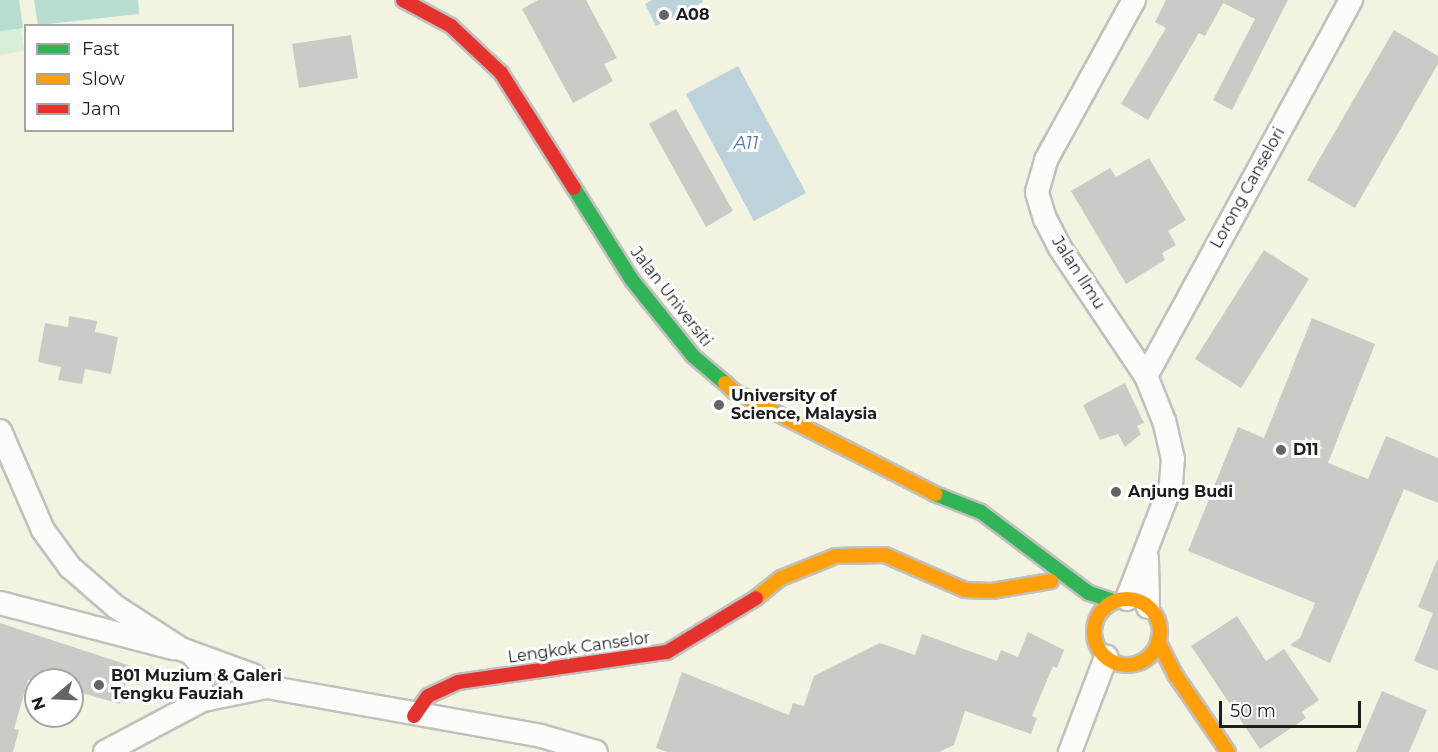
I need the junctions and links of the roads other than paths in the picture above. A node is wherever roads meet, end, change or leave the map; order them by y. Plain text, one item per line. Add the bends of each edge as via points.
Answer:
1 (403, 0) edge
2 (1134, 0) edge
3 (1351, 0) edge
4 (1146, 376) junction
5 (0, 431) edge
6 (962, 507) junction
7 (1147, 552) junction
8 (1051, 581) junction
9 (1120, 600) junction
10 (0, 603) edge
11 (1149, 607) junction
12 (1094, 631) junction
13 (1158, 641) junction
14 (187, 651) junction
15 (1106, 657) junction
16 (1133, 664) junction
17 (1151, 676) dead end
18 (267, 687) junction
19 (195, 704) junction
20 (414, 716) junction
21 (105, 752) edge
22 (596, 752) edge
23 (1070, 752) edge
24 (1228, 752) edge

1 - 6 street, Jalan Universiti via 451,27 511,85 632,280 693,356 735,392 773,414
2 - 4 street, Jalan Ilmu via 1046,160 1037,192 1060,248
3 - 4 street, Lorong Canselori
4 - 7 street, Jalan Ilmu via 1164,421 1173,459 1171,485
5 - 14 street via 28,500 56,550 116,607
6 - 8 street, Jalan Universiti via 969,521
6 - 9 street, Jalan Universiti via 981,512 1089,593
7 - 9 street, Jalan Ilmu
7 - 11 street, Jalan Ilmu
8 - 12 street, Jalan Universiti via 1079,606
8 - 20 street, Lengkok Canselor via 992,591 965,591 885,555 836,556 781,578 739,611 667,652 458,682 428,696
9 - 11 street
9 - 12 street via 1096,619
10 - 14 street
11 - 13 street via 1158,623
12 - 15 street
13 - 16 street via 1153,652
13 - 24 street via 1176,676
14 - 18 street via 252,675
14 - 19 street via 202,666 203,678
15 - 16 street
15 - 23 street
16 - 17 street
18 - 19 street via 235,691
18 - 20 street
19 - 21 street
20 - 22 street via 541,736

